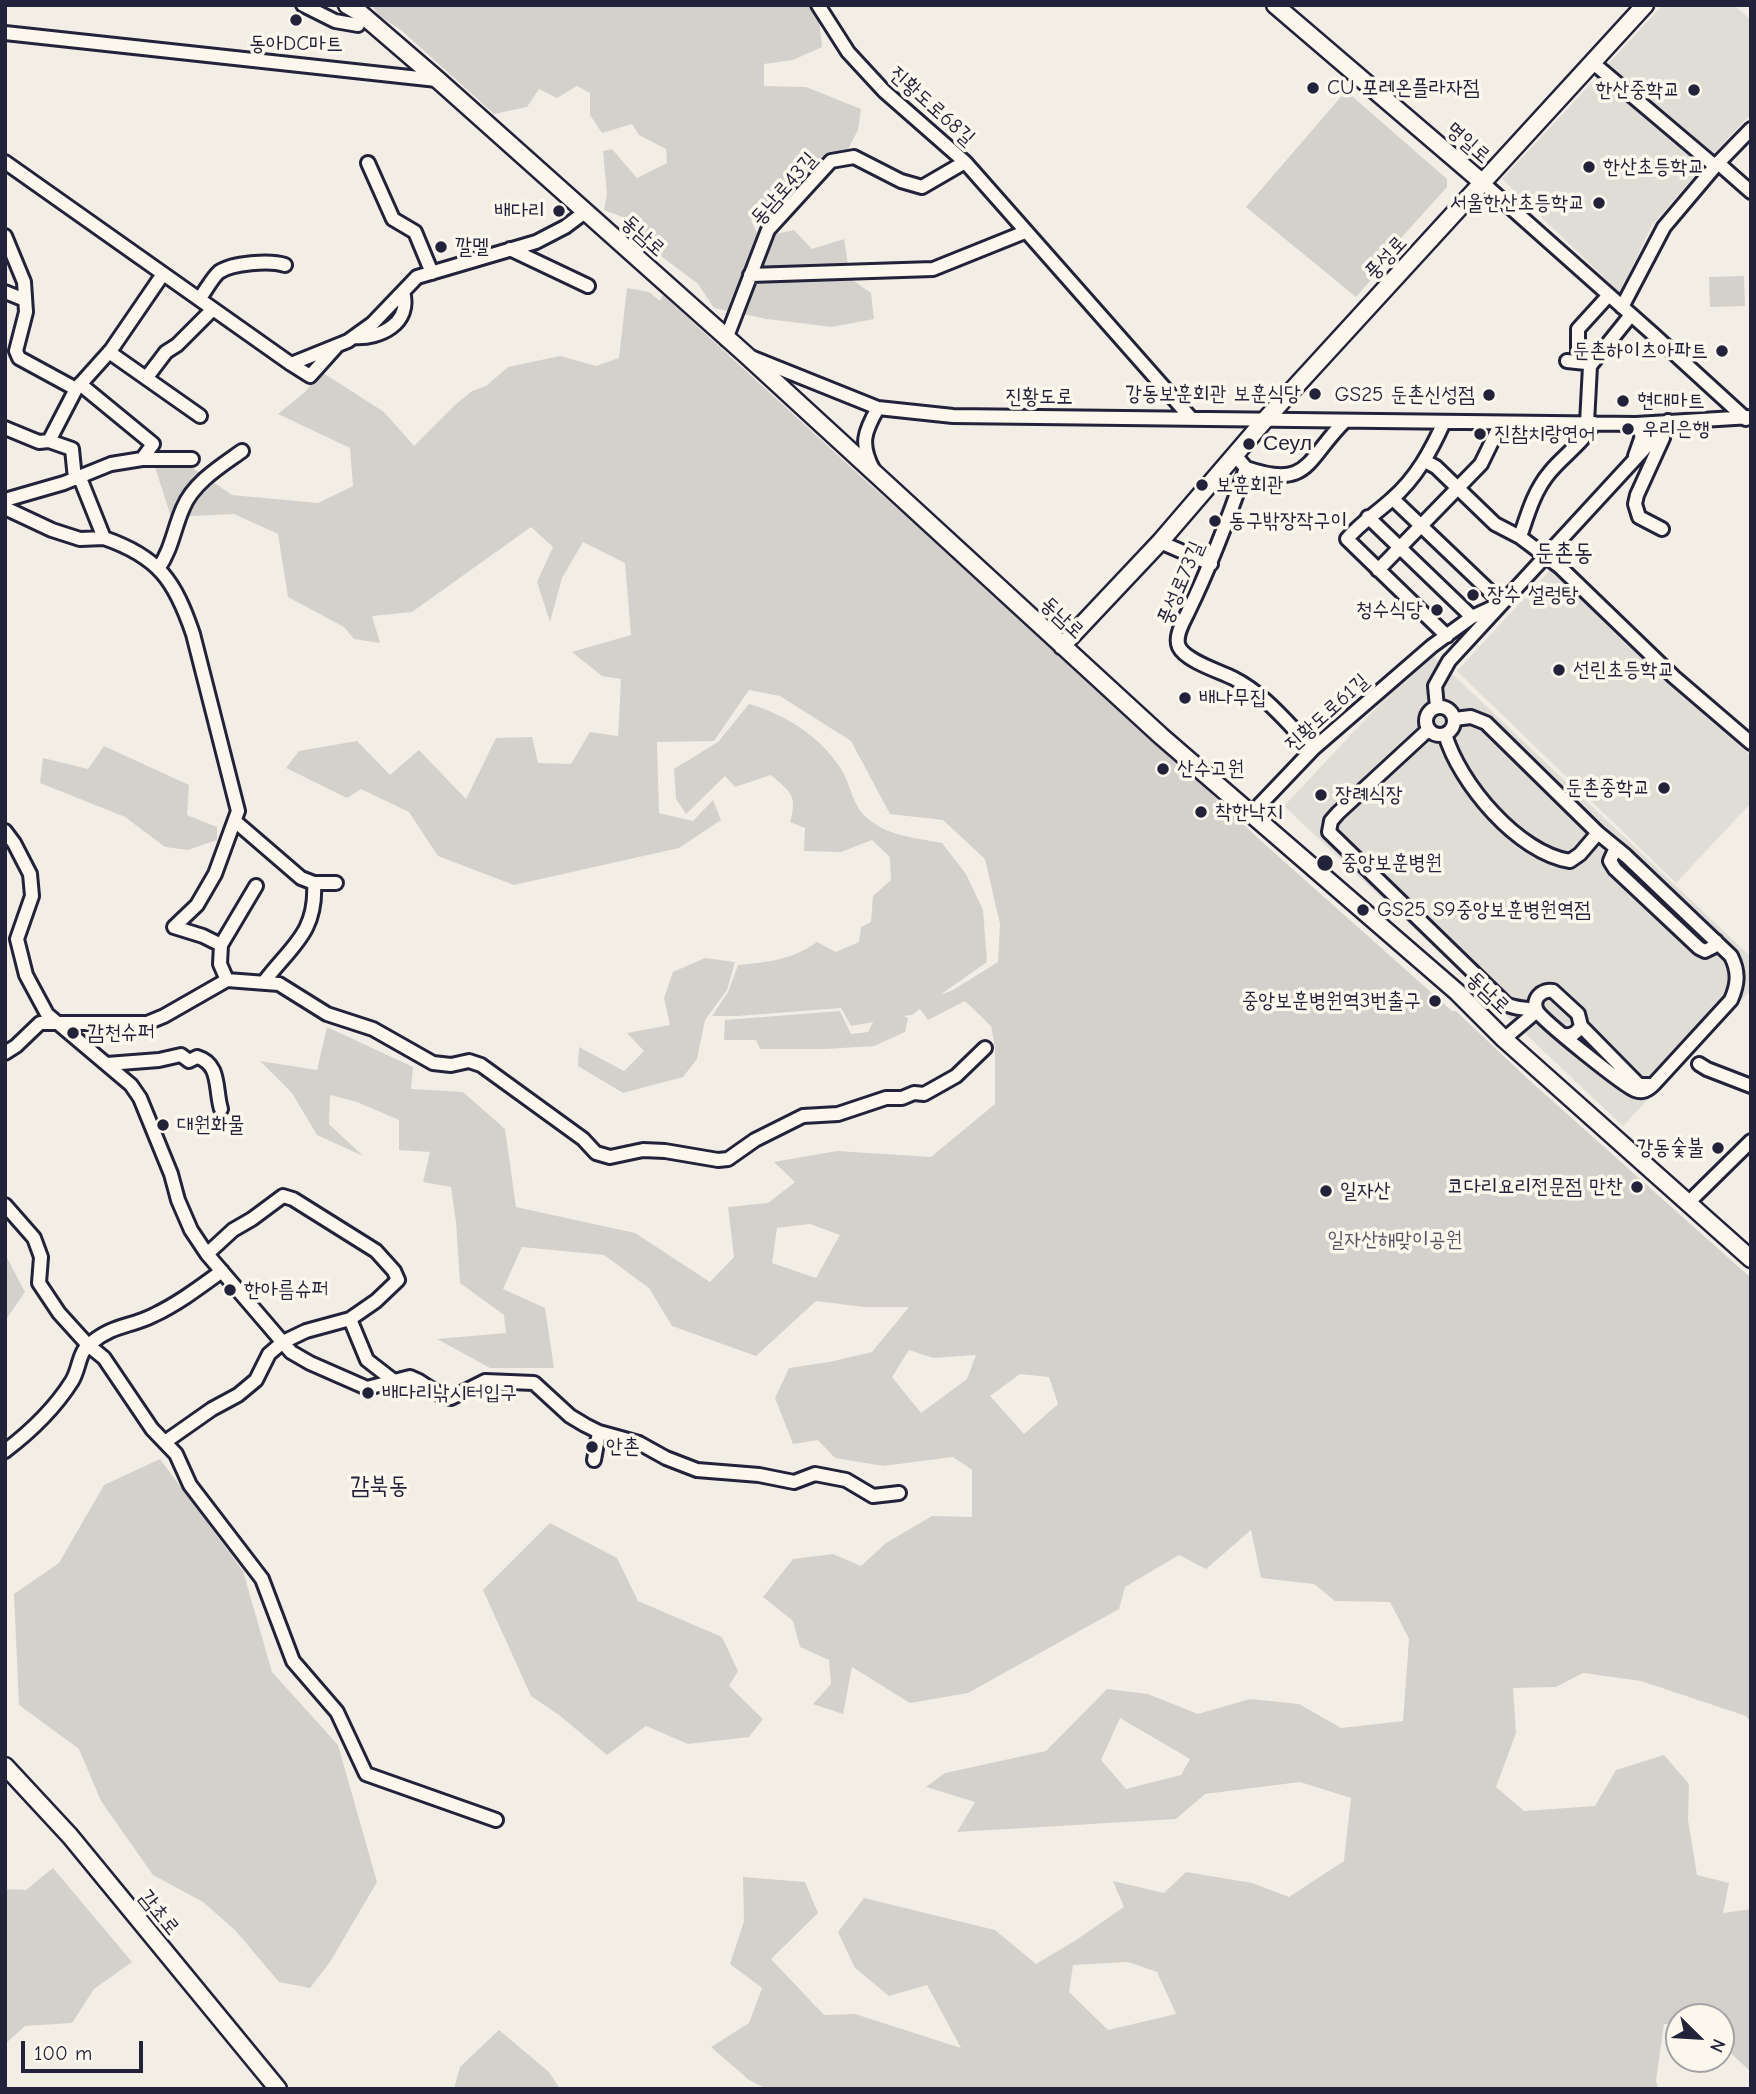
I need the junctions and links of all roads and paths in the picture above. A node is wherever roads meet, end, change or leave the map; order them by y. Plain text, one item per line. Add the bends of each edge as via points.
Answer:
1 (303, 5) edge
2 (347, 5) edge
3 (818, 5) edge
4 (1275, 5) edge
5 (1645, 5) edge
6 (358, 24) dead end
7 (5, 33) edge
8 (1592, 62) junction
9 (438, 80) junction
10 (1751, 129) edge
11 (5, 162) edge
12 (965, 162) junction
13 (368, 163) dead end
14 (1717, 164) junction
15 (1483, 183) junction
16 (1751, 192) edge
17 (585, 212) junction
18 (1025, 232) junction
19 (5, 236) edge
20 (510, 249) junction
21 (285, 265) dead end
22 (432, 273) junction
23 (163, 274) junction
24 (751, 275) junction
25 (588, 286) dead end
26 (5, 292) edge
27 (1609, 295) junction
28 (200, 299) junction
29 (25, 300) junction
30 (213, 309) junction
31 (1626, 311) junction
32 (726, 339) junction
33 (109, 352) junction
34 (745, 354) junction
35 (1567, 361) dead end
36 (1588, 364) junction
37 (147, 377) junction
38 (78, 386) junction
39 (878, 408) junction
40 (200, 416) dead end
41 (1190, 417) junction
42 (1231, 419) junction
43 (1748, 419) edge
44 (1264, 421) junction
45 (1345, 421) junction
46 (1668, 421) junction
47 (1444, 422) junction
48 (1501, 423) junction
49 (1591, 423) junction
50 (1636, 424) junction
51 (5, 428) edge
52 (1659, 433) junction
53 (1248, 440) junction
54 (49, 441) junction
55 (242, 451) dead end
56 (1235, 455) junction
57 (142, 459) junction
58 (192, 459) dead end
59 (1424, 461) junction
60 (1633, 462) junction
61 (1246, 468) junction
62 (873, 470) junction
63 (77, 479) junction
64 (1457, 489) junction
65 (1393, 499) junction
66 (5, 500) edge
67 (5, 508) edge
68 (1368, 517) junction
69 (1421, 526) junction
70 (1662, 529) dead end
71 (1520, 537) junction
72 (104, 538) junction
73 (1160, 541) junction
74 (1399, 548) junction
75 (1544, 556) junction
76 (1211, 564) junction
77 (158, 569) junction
78 (1378, 570) junction
79 (1502, 603) junction
80 (1472, 617) junction
81 (1447, 636) junction
82 (1062, 646) junction
83 (1432, 646) junction
84 (1449, 661) junction
85 (1437, 707) junction
86 (1454, 719) junction
87 (1428, 730) junction
88 (1445, 734) junction
89 (1750, 742) edge
90 (1313, 749) junction
91 (1252, 813) junction
92 (236, 822) junction
93 (5, 831) edge
94 (1598, 833) junction
95 (314, 883) junction
96 (336, 883) dead end
97 (256, 887) dead end
98 (221, 945) junction
99 (227, 980) junction
100 (264, 982) junction
101 (1537, 1011) junction
102 (56, 1022) junction
103 (1581, 1026) junction
104 (1564, 1035) junction
105 (1504, 1039) junction
106 (985, 1048) dead end
107 (5, 1053) edge
108 (107, 1064) junction
109 (1699, 1064) dead end
110 (1654, 1084) junction
111 (1751, 1086) edge
112 (221, 1109) dead end
113 (1751, 1141) edge
114 (1688, 1203) junction
115 (5, 1205) edge
116 (207, 1254) junction
117 (1751, 1259) edge
118 (222, 1271) junction
119 (351, 1319) junction
120 (283, 1342) junction
121 (88, 1345) junction
122 (394, 1381) junction
123 (599, 1432) junction
124 (165, 1442) junction
125 (5, 1451) edge
126 (594, 1460) dead end
127 (899, 1493) dead end
128 (5, 1766) edge
129 (496, 1820) dead end
130 (278, 2089) edge

1 - 6 street via 335,21
2 - 9 main road, 동남로
3 - 12 street, 진황도로68길 via 848,52 884,91
4 - 15 main road, 명일로
5 - 8 main road, 풍성로
7 - 9 street
8 - 14 street
8 - 15 main road, 풍성로
9 - 17 main road, 동남로
10 - 14 street
11 - 23 street
12 - 18 street, 진황도로68길
12 - 24 street, 동남로43길 via 922,187 854,157 831,161 768,230
13 - 22 street via 393,219 415,232
14 - 16 street
14 - 31 street via 1664,227
15 - 27 street, 명일로
15 - 44 main road, 풍성로
17 - 20 street via 536,242
17 - 32 main road, 동남로
18 - 24 street via 933,269
18 - 41 street, 진황도로68길
19 - 29 street via 24,282
20 - 22 street
20 - 25 street
21 - 28 street via 256,262 220,272
22 - 30 street via 417,277 354,337 291,364
23 - 28 street
23 - 33 street
24 - 32 street, 동남로43길
26 - 29 street
27 - 31 street, 명일로
27 - 36 street via 1578,329 1578,354
28 - 30 street
29 - 38 street via 16,351 19,358
30 - 37 street via 166,352
31 - 36 street
31 - 43 street, 명일로
32 - 34 main road, 동남로
33 - 37 street
33 - 38 street
34 - 39 street, 진황도로
34 - 62 main road, 동남로
35 - 36 street
36 - 49 street
37 - 40 street
38 - 54 street
38 - 57 street via 153,444
39 - 41 street, 진황도로 via 953,416
39 - 62 street via 863,446
41 - 42 street, 진황도로
42 - 44 street, 진황도로
42 - 53 street
43 - 46 street, 진황도로
44 - 45 street, 진황도로
44 - 53 main road, 풍성로
45 - 47 street, 진황도로
45 - 61 street via 1295,475
46 - 50 street, 진황도로
46 - 52 street, 진황도로61길
47 - 48 street, 진황도로
47 - 59 street
48 - 49 street, 진황도로
48 - 64 street via 1481,464
49 - 50 street, 진황도로
49 - 71 street via 1588,434 1535,492
50 - 60 street via 1642,436
51 - 54 street via 39,442
52 - 60 street, 진황도로61길
52 - 70 street via 1663,438 1635,504 1639,517
53 - 56 main road, 풍성로
54 - 63 street via 72,449
55 - 77 street via 194,490
56 - 61 street
56 - 73 main road, 풍성로
57 - 58 street
57 - 63 street via 111,464
59 - 64 street
59 - 65 street
60 - 75 street, 진황도로61길
61 - 76 street, 풍성로73길
62 - 82 main road, 동남로
63 - 66 street
63 - 72 street
64 - 69 street
64 - 71 street via 1495,524
65 - 68 street
65 - 69 street
67 - 72 street via 80,540
68 - 74 street
68 - 78 street via 1346,539
69 - 74 street
69 - 79 street
71 - 75 street
72 - 77 street via 130,547
73 - 76 street
73 - 82 main road, 풍성로
74 - 78 street
74 - 80 street
75 - 79 street, 진황도로61길
75 - 89 street
76 - 90 street, 풍성로73길 via 1180,628 1179,647 1264,699
77 - 92 street via 184,608 193,634 238,811
78 - 81 street
79 - 80 street, 진황도로61길
79 - 84 street, 진황도로61길
80 - 81 street, 진황도로61길
81 - 83 street, 진황도로61길
82 - 91 main road, 동남로
83 - 84 street
83 - 90 street, 진황도로61길
84 - 85 street, 진황도로61길 via 1435,686
85 - 86 street via 1450,711
85 - 87 street via 1426,716
86 - 88 street
86 - 94 street via 1471,717 1486,723
87 - 88 street
87 - 101 street via 1338,813 1329,832 1506,1004
88 - 94 street via 1475,792 1535,847 1570,861
90 - 91 street, 진황도로61길
91 - 105 main road, 동남로 via 1457,992
92 - 95 street via 301,878
92 - 98 street via 197,905 174,927
93 - 102 street via 30,874 32,896 17,939 26,975
94 - 110 street via 1716,941 1736,966 1737,988 1731,1000
95 - 96 street
95 - 100 street via 311,921
97 - 98 street
98 - 99 street via 220,964
99 - 100 street
99 - 102 street via 147,1023
100 - 106 street via 279,984 327,1014 373,1029 433,1063 481,1065 596,1153 610,1157 643,1150 729,1159 803,1116 838,1114 886,1098 924,1094 956,1076
101 - 103 street via 1536,998 1553,991 1578,1014
101 - 104 street
101 - 105 street
102 - 107 street via 40,1023
102 - 108 street
103 - 104 street via 1573,1035
103 - 110 street via 1639,1085
104 - 110 street via 1630,1088 1643,1091
105 - 114 main road, 동남로
108 - 112 street via 181,1055 189,1061 206,1059 216,1074
108 - 116 street via 141,1098 178,1200
109 - 111 street
113 - 114 street
114 - 117 main road, 동남로
115 - 121 street via 34,1238 41,1257 39,1283
116 - 118 street
116 - 119 street via 282,1196 293,1199 376,1251 398,1280
118 - 120 street
118 - 121 street via 152,1316 112,1328
119 - 120 street
119 - 122 street via 367,1360
120 - 122 street via 301,1359 358,1386 374,1388
120 - 124 street via 269,1354 256,1380
121 - 124 street via 104,1358
121 - 125 street via 71,1382 37,1424
122 - 123 street via 410,1377 451,1398 485,1381 534,1383 570,1416
123 - 126 street
123 - 127 street via 639,1443 697,1470 794,1482 815,1474 846,1480 873,1496
124 - 129 street via 190,1485 262,1579 293,1661 337,1712 366,1774
128 - 130 main road, 감초로 via 69,1836

